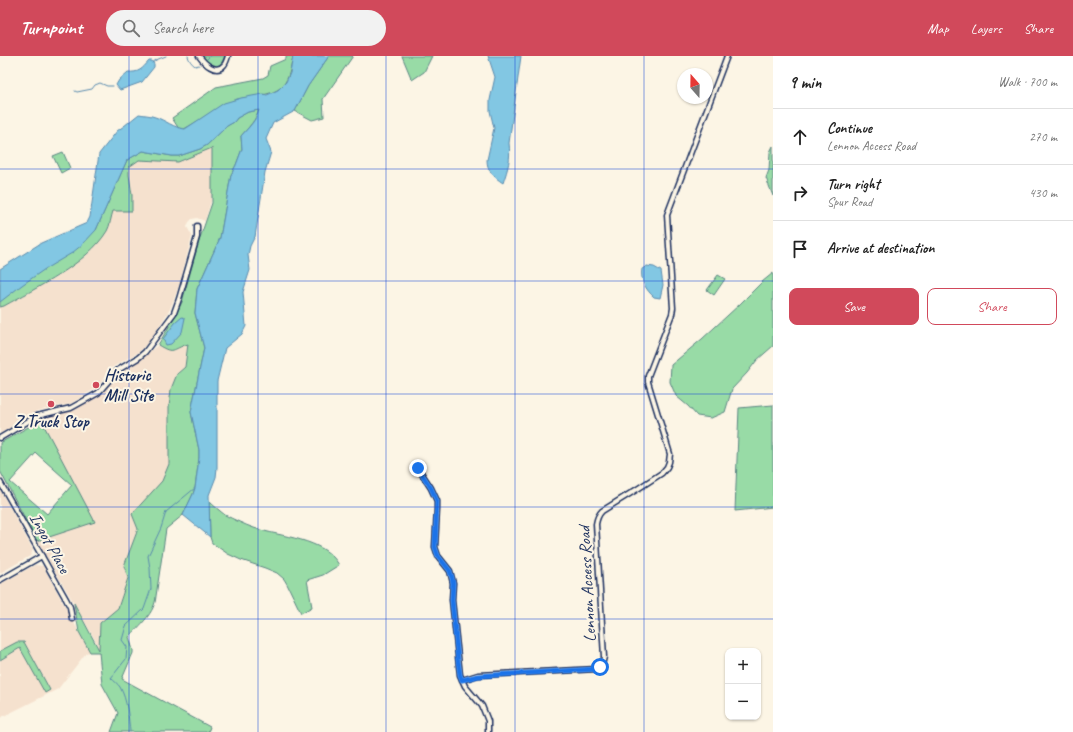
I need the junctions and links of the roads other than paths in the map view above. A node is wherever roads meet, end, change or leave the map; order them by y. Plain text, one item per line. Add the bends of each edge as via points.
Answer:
1 (199, 56) edge
2 (228, 56) edge
3 (727, 56) edge
4 (197, 226) dead end
5 (0, 438) edge
6 (418, 468) dead end
7 (0, 482) edge
8 (42, 556) junction
9 (0, 580) edge
10 (72, 619) dead end
11 (462, 680) junction
12 (488, 732) edge

1 - 2 street via 206,65 214,69 223,67
3 - 11 street, Lennon Access Road via 667,215 672,314 648,382 670,454 669,462 662,473 602,510 597,519 604,657 602,665 597,669 478,676
4 - 5 street via 197,238 174,313 145,352 118,370 98,393 71,408 37,416
6 - 11 street via 437,501 435,547 452,578 452,600
7 - 8 street, Ingot Place
8 - 9 street
8 - 10 street, Ingot Place via 70,606
11 - 12 street via 482,706 488,721

